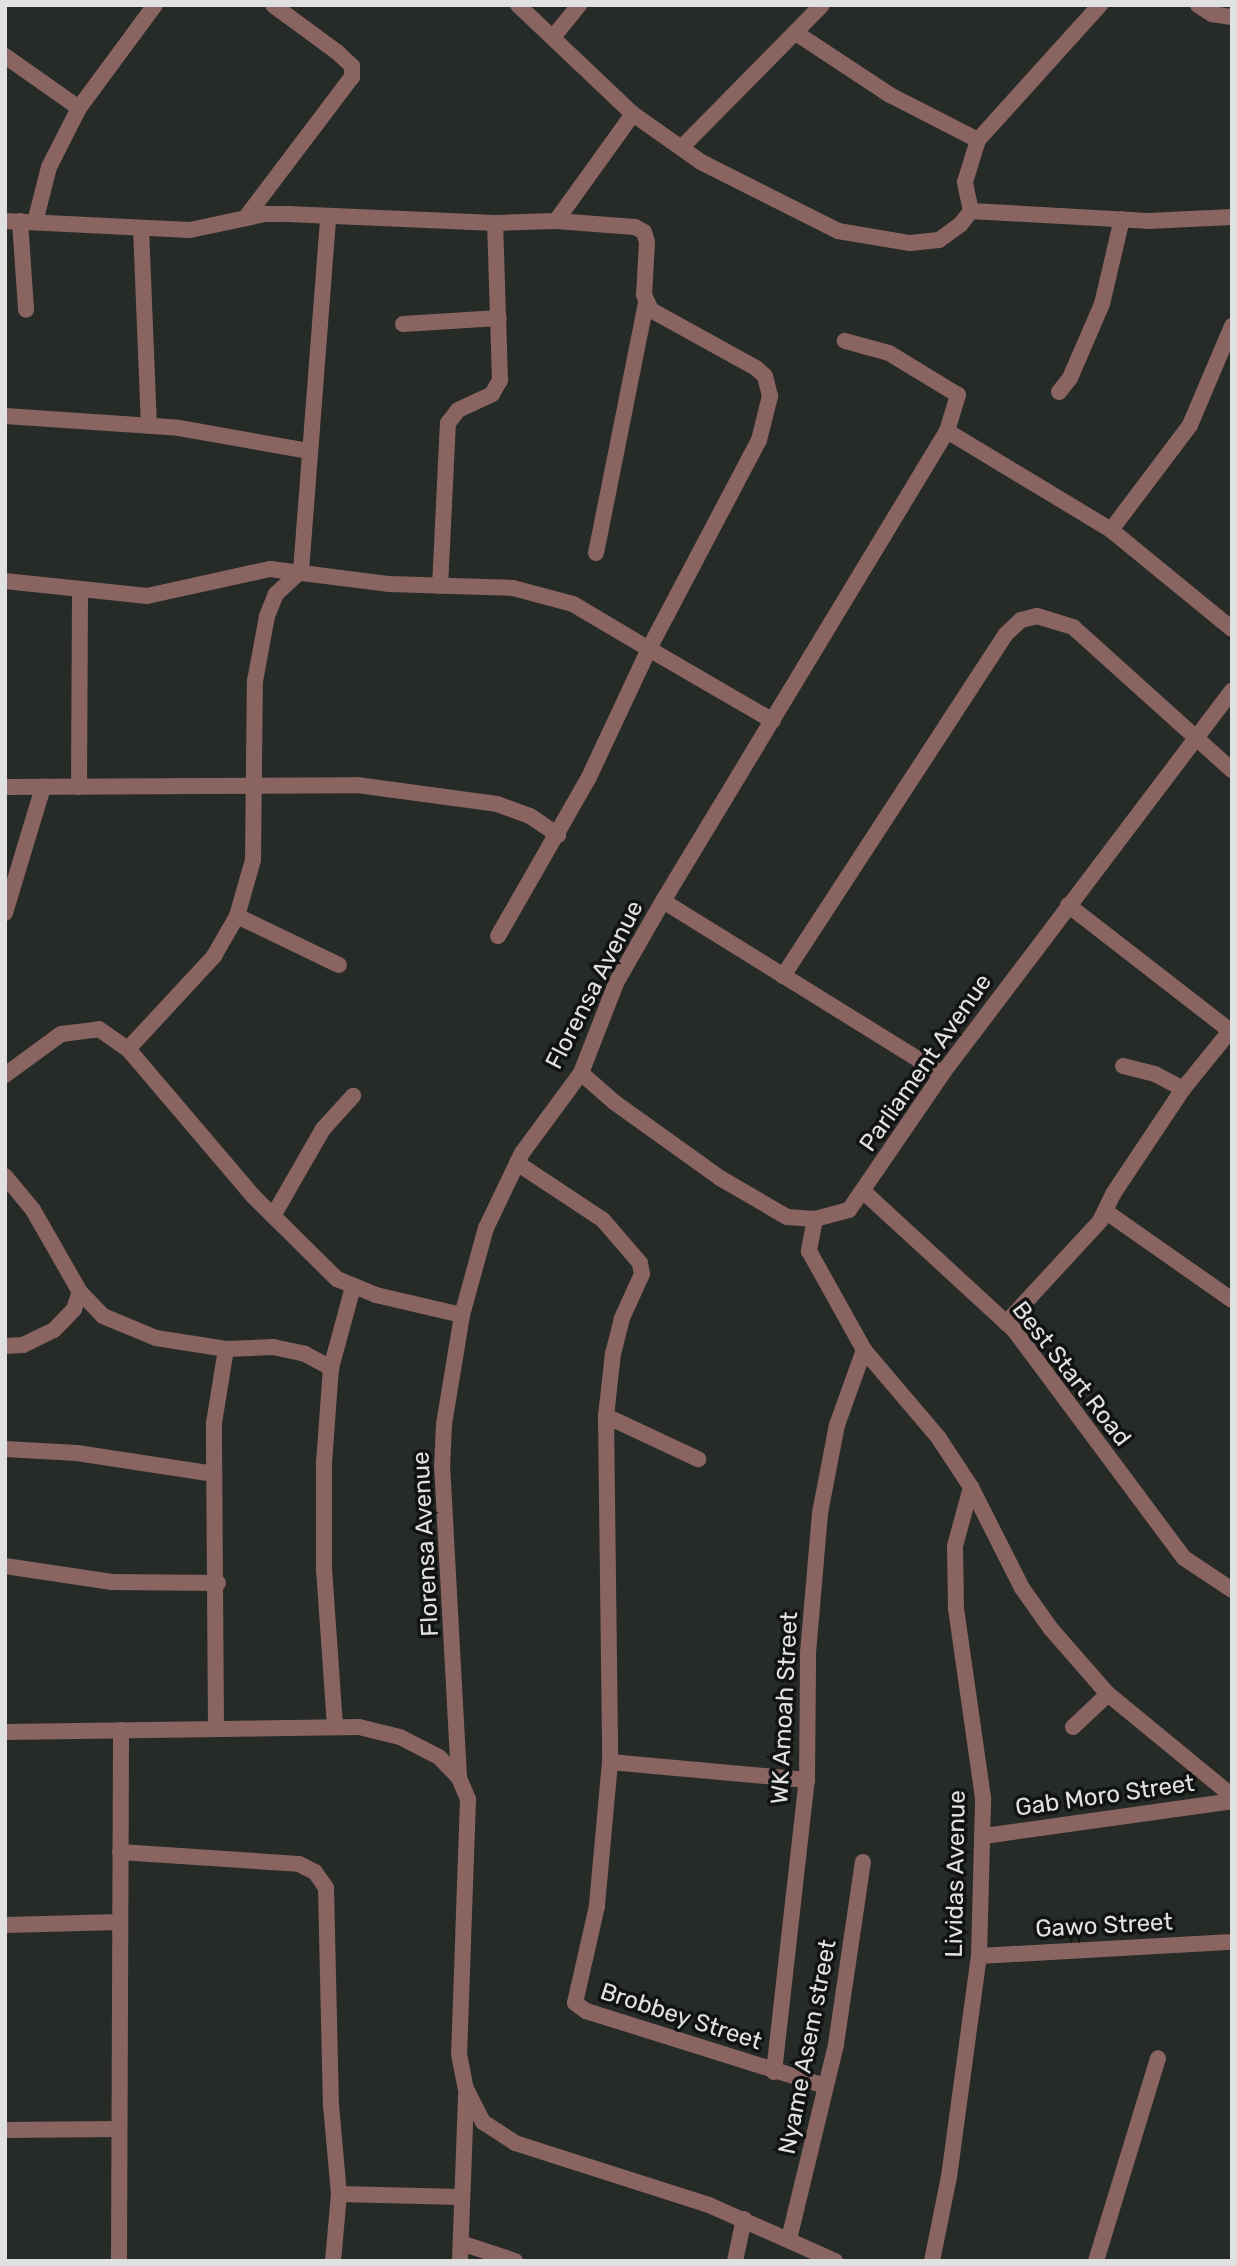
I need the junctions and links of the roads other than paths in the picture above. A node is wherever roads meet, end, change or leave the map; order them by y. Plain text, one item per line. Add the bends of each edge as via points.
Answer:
1 (155, 5) edge
2 (273, 5) edge
3 (518, 5) edge
4 (579, 5) edge
5 (822, 5) edge
6 (1100, 5) edge
7 (1198, 5) edge
8 (1232, 17) edge
9 (796, 33) junction
10 (554, 36) junction
11 (5, 57) edge
12 (79, 108) junction
13 (633, 114) junction
14 (978, 140) junction
15 (682, 147) junction
16 (971, 211) junction
17 (246, 217) junction
18 (328, 217) junction
19 (1232, 217) edge
20 (1122, 219) junction
21 (20, 221) edge
22 (556, 221) junction
23 (495, 223) junction
24 (141, 228) junction
25 (646, 303) junction
26 (26, 310) dead end
27 (499, 318) junction
28 (403, 324) dead end
29 (1232, 326) edge
30 (845, 341) dead end
31 (1059, 392) dead end
32 (5, 416) edge
33 (149, 426) junction
34 (947, 431) junction
35 (308, 452) junction
36 (1111, 530) junction
37 (596, 553) dead end
38 (301, 571) junction
39 (5, 581) edge
40 (440, 586) junction
41 (80, 589) junction
42 (1232, 629) edge
43 (649, 649) junction
44 (1232, 690) edge
45 (773, 721) junction
46 (1193, 738) junction
47 (1232, 770) edge
48 (257, 784) junction
49 (5, 787) edge
50 (43, 787) junction
51 (79, 788) junction
52 (558, 835) junction
53 (663, 901) junction
54 (1068, 905) junction
55 (5, 913) edge
56 (237, 916) junction
57 (498, 936) dead end
58 (339, 965) dead end
59 (783, 976) junction
60 (1231, 1032) edge
61 (128, 1049) junction
62 (1123, 1066) dead end
63 (581, 1073) junction
64 (942, 1074) junction
65 (5, 1075) edge
66 (1183, 1089) junction
67 (354, 1096) dead end
68 (517, 1163) junction
69 (5, 1176) edge
70 (864, 1192) junction
71 (1105, 1211) junction
72 (273, 1216) junction
73 (815, 1219) junction
74 (353, 1287) junction
75 (80, 1292) junction
76 (1232, 1300) edge
77 (462, 1315) junction
78 (1006, 1323) junction
79 (5, 1346) edge
80 (226, 1349) junction
81 (864, 1350) junction
82 (331, 1368) junction
83 (606, 1416) junction
84 (5, 1449) edge
85 (698, 1458) dead end
86 (214, 1474) junction
87 (971, 1487) junction
88 (5, 1566) edge
89 (218, 1583) junction
90 (1232, 1590) edge
91 (1108, 1694) junction
92 (335, 1726) junction
93 (1073, 1727) dead end
94 (216, 1728) junction
95 (121, 1730) junction
96 (5, 1731) edge
97 (610, 1762) junction
98 (459, 1778) junction
99 (807, 1780) junction
100 (1232, 1798) edge
101 (984, 1836) junction
102 (120, 1852) junction
103 (863, 1862) dead end
104 (119, 1922) junction
105 (5, 1925) edge
106 (1232, 1942) edge
107 (979, 1956) junction
108 (1158, 2058) dead end
109 (774, 2072) junction
110 (825, 2086) junction
111 (466, 2089) junction
112 (116, 2129) junction
113 (5, 2130) edge
114 (339, 2194) junction
115 (462, 2197) junction
116 (744, 2219) junction
117 (789, 2239) junction
118 (461, 2243) junction
119 (119, 2261) edge
120 (333, 2261) edge
121 (460, 2261) edge
122 (515, 2261) edge
123 (735, 2261) edge
124 (835, 2261) edge
125 (932, 2261) edge
126 (1096, 2261) edge

1 - 12 street
2 - 17 street via 337,52 352,66 352,77
3 - 10 street
4 - 10 street
5 - 9 street
6 - 14 street
7 - 8 street via 1212,14
9 - 14 street via 890,95
9 - 15 street
10 - 13 street
11 - 12 street
12 - 21 street
13 - 15 street
13 - 22 street
14 - 16 street via 965,183
15 - 16 street via 794,212 838,231 878,241 939,240
16 - 20 street
17 - 18 street
17 - 24 street via 201,229
18 - 23 street
18 - 35 street
19 - 20 street
20 - 31 street via 1102,304 1070,378
21 - 24 street
21 - 26 street
22 - 23 street
22 - 25 street via 635,227 644,232
23 - 27 street
24 - 33 street
25 - 37 street
25 - 43 street via 674,326 756,368 765,376 770,396 759,440
27 - 28 street
27 - 40 street via 498,389 451,416 444,436
29 - 36 street via 1190,425
30 - 34 street, Florensa Avenue via 888,352 958,396
32 - 33 street
33 - 35 street
34 - 36 street
34 - 45 street, Florensa Avenue
35 - 38 street
36 - 42 street
38 - 40 street
38 - 41 street via 248,572 171,594 121,595
38 - 48 street via 276,594 259,648 254,722
39 - 41 street
40 - 43 street via 548,594
41 - 51 street
43 - 45 street
43 - 52 street
44 - 46 street, Parliament Avenue
45 - 53 street, Florensa Avenue
46 - 47 street
46 - 54 street, Parliament Avenue
46 - 59 street via 1073,627 1037,616 1021,620 1006,634
48 - 51 street via 198,789
48 - 52 street via 357,785 471,799 530,816
48 - 56 street via 253,860
49 - 50 street
50 - 51 street
50 - 55 street
52 - 57 street
53 - 59 street
53 - 63 street, Florensa Avenue via 617,983
54 - 60 street
54 - 64 street, Parliament Avenue
56 - 58 street
56 - 61 street via 214,956
59 - 64 street
60 - 66 street
61 - 65 street via 99,1028 71,1029
61 - 72 street
62 - 66 street via 1155,1074
63 - 68 street, Florensa Avenue via 551,1109
63 - 73 street, Parliament Avenue via 720,1178 787,1217
64 - 70 street, Parliament Avenue
66 - 71 street
67 - 72 street via 323,1129
68 - 77 street, Florensa Avenue via 486,1228
68 - 83 street via 603,1220 640,1263 639,1286 622,1318 613,1353
69 - 75 street via 33,1210
70 - 73 street, Parliament Avenue via 849,1210
70 - 78 street, Best Start Road
71 - 76 street
71 - 78 street
72 - 74 street via 324,1267
73 - 81 street via 809,1251
74 - 77 street
74 - 82 street
75 - 79 street via 74,1309 54,1330 23,1345
75 - 80 street via 103,1316 124,1327 156,1338
77 - 98 street, Florensa Avenue via 447,1389 442,1468
78 - 90 street, Best Start Road via 1184,1558
80 - 82 street via 273,1347 305,1354
80 - 86 street via 216,1397
81 - 87 street via 938,1437
81 - 99 street, WK Amoah Street via 837,1425 820,1513 808,1653
82 - 92 street via 323,1508
83 - 85 street
83 - 97 street
84 - 86 street via 77,1453
86 - 89 street
87 - 91 street via 1022,1588
87 - 101 street, Lividas Avenue via 955,1546 956,1609 983,1798
88 - 89 street via 112,1582
89 - 94 street
91 - 93 street
91 - 100 street
92 - 94 street
92 - 98 street via 379,1730 411,1742 439,1757
94 - 95 street
95 - 96 street
95 - 102 street
97 - 99 street
97 - 109 street, Brobbey Street via 597,1906 575,2003 586,2011
98 - 111 street, Florensa Avenue via 468,1799 459,2054
99 - 109 street, WK Amoah Street
100 - 101 street, Gab Moro Street
101 - 107 street, Lividas Avenue
102 - 104 street
102 - 114 street via 299,1864 315,1872 326,1888 331,2105
103 - 110 street, Nyame Asem street via 845,2000
104 - 105 street
104 - 112 street
106 - 107 street, Gawo Street
107 - 125 street, Lividas Avenue via 951,2163
108 - 126 street
109 - 110 street, Brobbey Street
110 - 117 street, Nyame Asem street
111 - 115 street
111 - 116 street via 483,2122 507,2138
112 - 113 street
112 - 119 street
114 - 115 street
114 - 120 street
115 - 118 street
116 - 117 street
116 - 123 street
117 - 124 street
118 - 121 street
118 - 122 street

